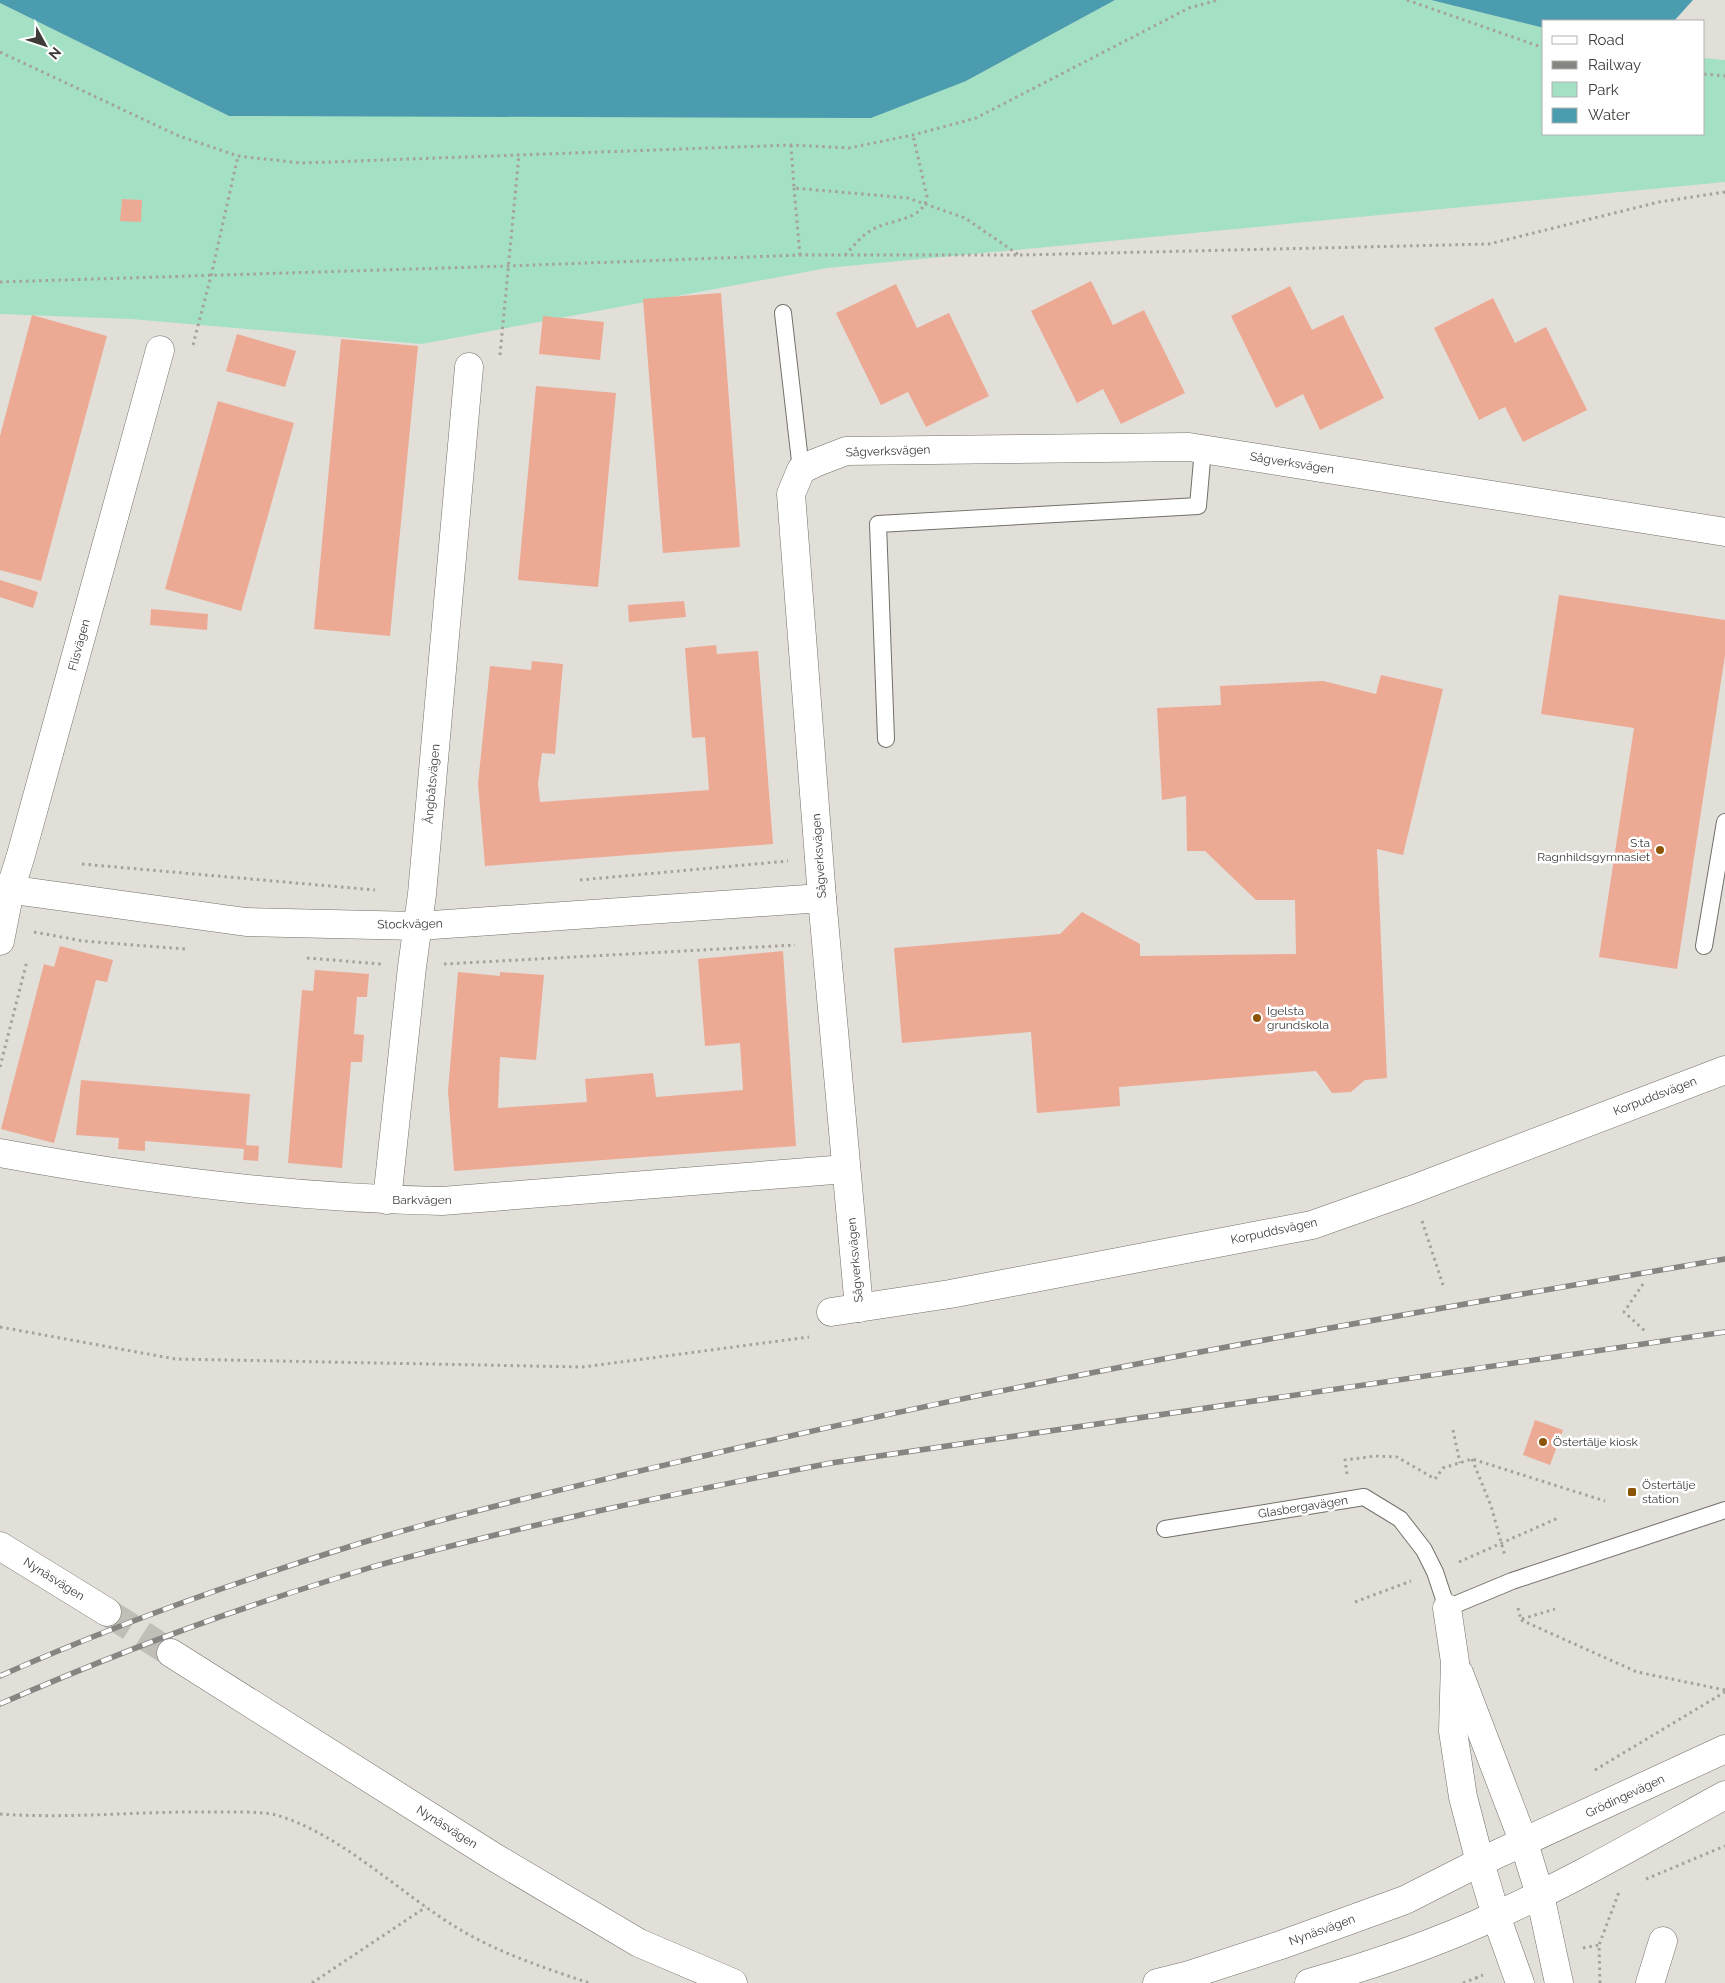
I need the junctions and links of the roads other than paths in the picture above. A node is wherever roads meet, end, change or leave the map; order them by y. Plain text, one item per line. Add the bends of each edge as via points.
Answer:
1 (783, 313) dead end
2 (160, 350) dead end
3 (469, 367) dead end
4 (1203, 449) junction
5 (801, 470) junction
6 (1725, 532) edge
7 (886, 738) dead end
8 (1725, 822) edge
9 (5, 889) edge
10 (809, 899) junction
11 (418, 926) junction
12 (0, 941) edge
13 (1704, 946) dead end
14 (1725, 1070) edge
15 (0, 1153) edge
16 (846, 1169) junction
17 (387, 1200) junction
18 (859, 1308) junction
19 (831, 1312) road end
20 (1725, 1510) edge
21 (1165, 1529) dead end
22 (0, 1546) edge
23 (1447, 1608) junction
24 (107, 1612) tunnel mouth
25 (170, 1652) tunnel mouth
26 (1455, 1662) junction
27 (1725, 1749) edge
28 (1725, 1795) edge
29 (1524, 1843) junction
30 (1480, 1862) junction
31 (1540, 1895) junction
32 (1496, 1916) junction
33 (1663, 1941) dead end
34 (733, 1983) edge
35 (1157, 1983) edge
36 (1309, 1983) edge
37 (1520, 1983) edge
38 (1559, 1983) edge
39 (1650, 1983) edge

1 - 5 lane
2 - 9 street, Flisvägen via 21,855
3 - 11 street, Ångbåtsvägen
4 - 5 street, Sågverksvägen via 846,451
4 - 6 street, Sågverksvägen
4 - 7 lane via 1198,506 878,524
5 - 10 street, Sågverksvägen via 792,494
8 - 13 lane
9 - 11 street, Stockvägen via 246,922
9 - 12 street, Flisvägen
10 - 11 street, Stockvägen
10 - 16 street, Sågverksvägen
11 - 17 street, Ångbåtsvägen
14 - 18 street, Korpuddsvägen via 1312,1225
15 - 17 street, Barkvägen via 220,1187
16 - 17 street, Barkvägen via 442,1201
16 - 18 street, Sågverksvägen
18 - 19 street, Korpuddsvägen
20 - 23 lane via 1512,1581
21 - 23 lane, Glasbergavägen via 1364,1497 1400,1519 1424,1550
22 - 24 street, Nynäsvägen
23 - 26 street, Glasbergavägen
25 - 34 street, Nynäsvägen via 494,1857 639,1943
26 - 29 street, Glasbergavägen
26 - 30 street, Glasbergavägen via 1453,1731 1463,1797
27 - 29 street, Grödingevägen
28 - 31 street
29 - 30 street, Grödingevägen
29 - 31 street, Glasbergavägen
30 - 32 street, Glasbergavägen
30 - 35 street, Nynäsvägen via 1404,1900 1281,1945
31 - 32 street
31 - 38 street
32 - 36 street via 1425,1945
32 - 37 street
33 - 39 street

